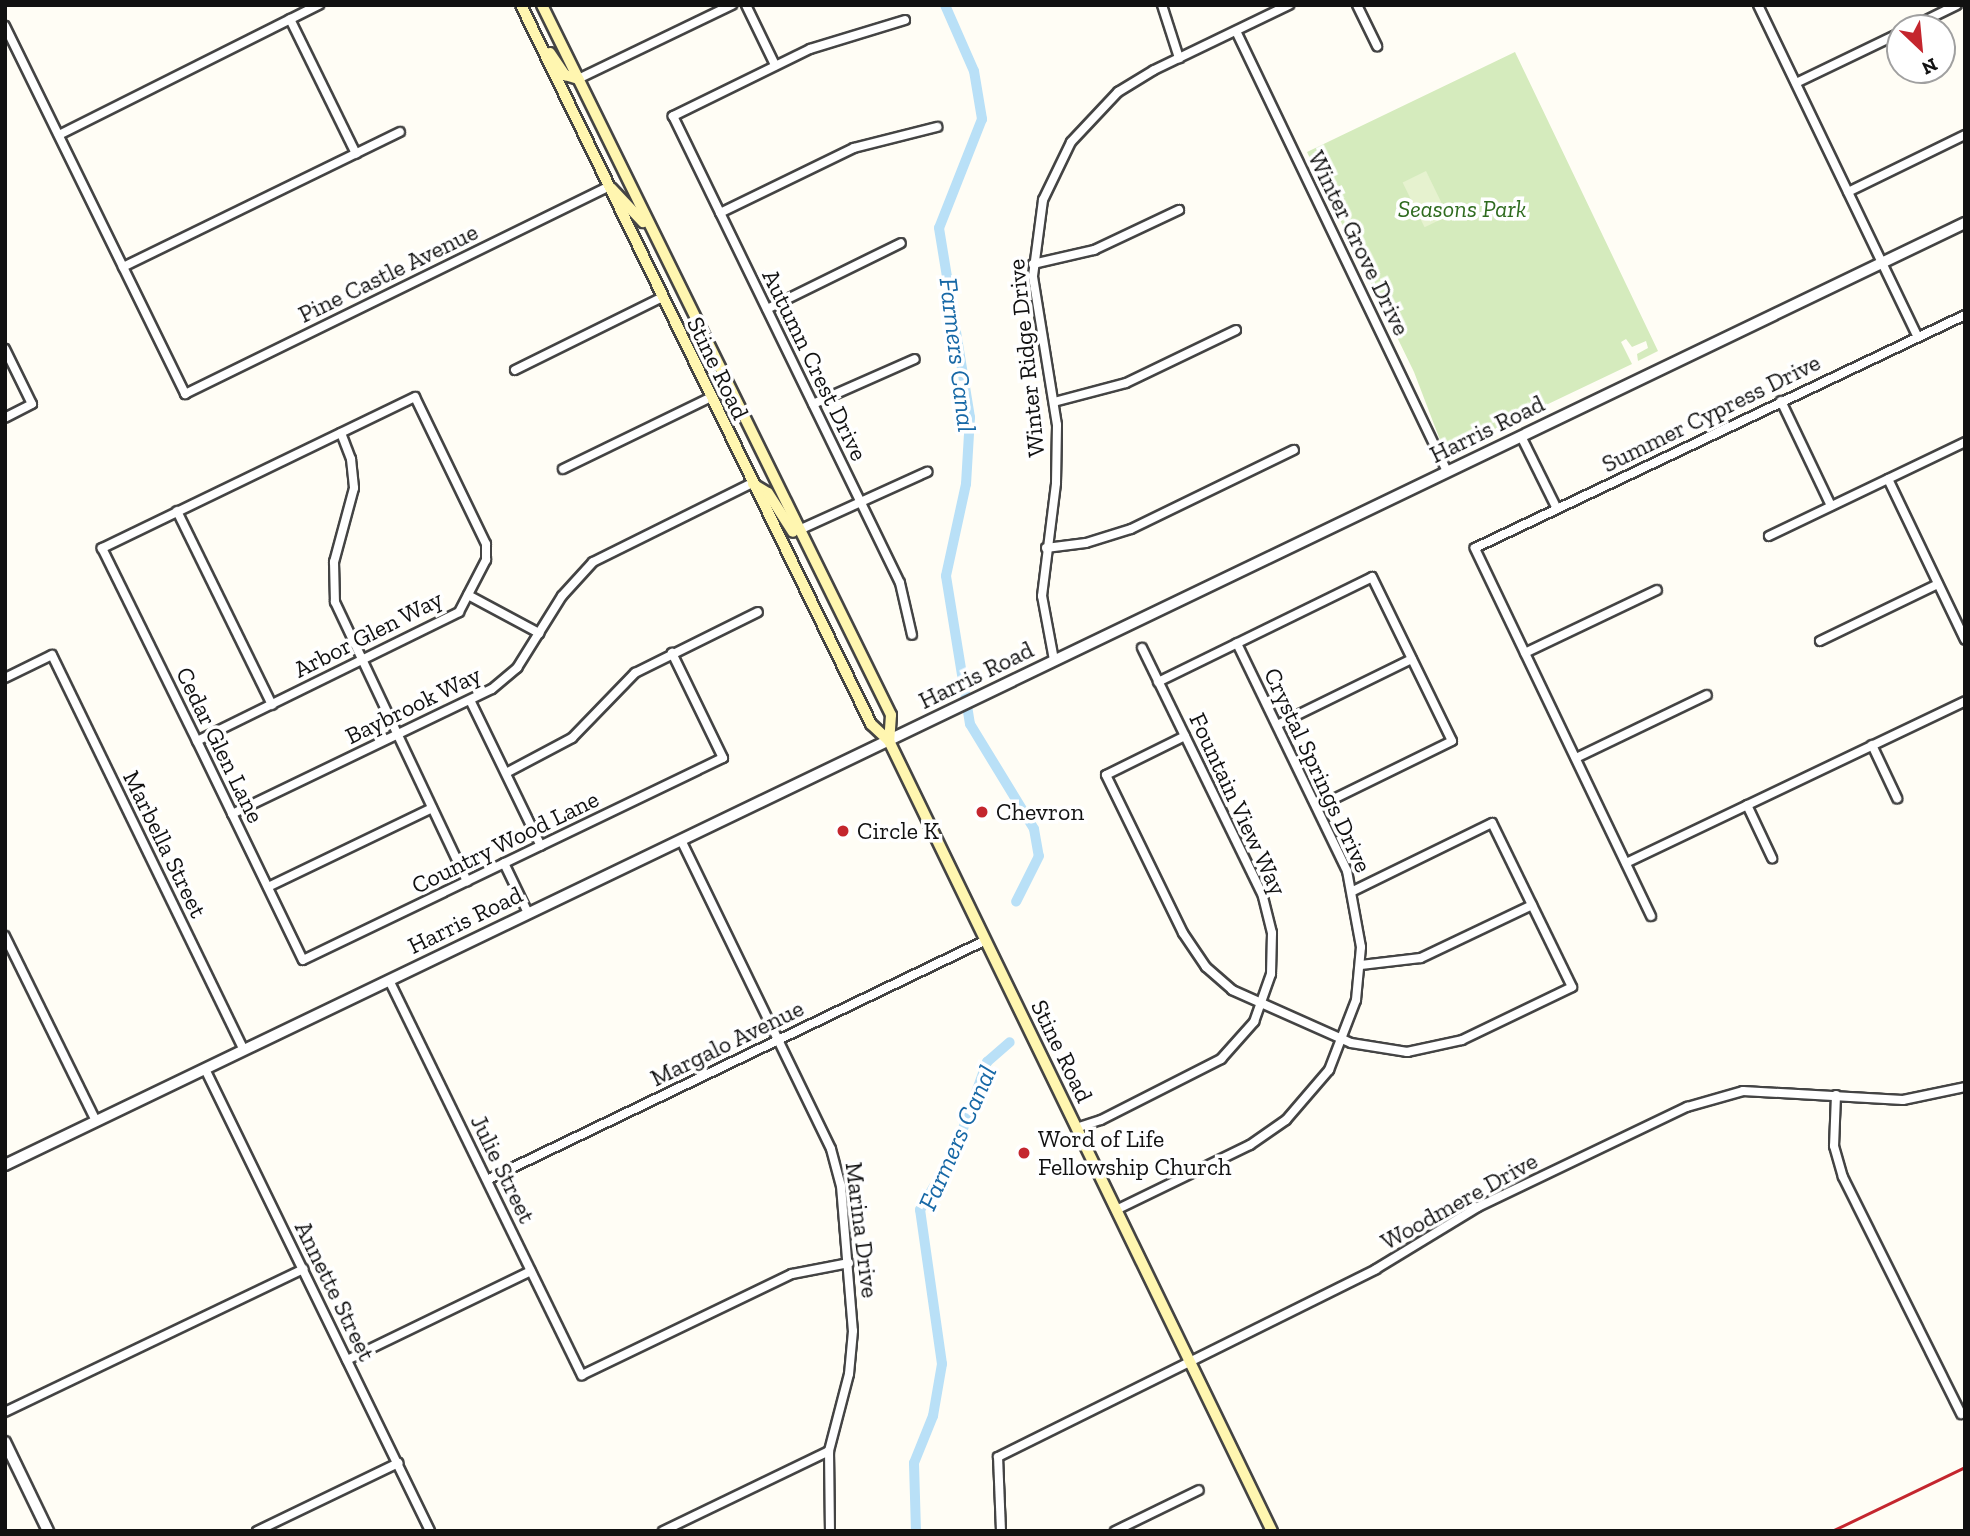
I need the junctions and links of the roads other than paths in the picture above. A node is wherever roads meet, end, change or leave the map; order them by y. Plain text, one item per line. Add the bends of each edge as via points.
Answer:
1 (319, 5) edge
2 (542, 5) edge
3 (732, 5) edge
4 (746, 5) edge
5 (1162, 5) edge
6 (1289, 5) edge
7 (1357, 5) edge
8 (1758, 5) edge
9 (1957, 5) edge
10 (524, 10) edge
11 (1939, 14) edge
12 (290, 19) junction
13 (905, 20) dead end
14 (5, 26) edge
15 (1236, 31) junction
16 (1886, 40) edge
17 (1377, 46) dead end
18 (1179, 58) junction
19 (775, 65) junction
20 (578, 79) junction
21 (1796, 83) junction
22 (937, 127) dead end
23 (400, 132) dead end
24 (59, 135) junction
25 (1965, 135) edge
26 (356, 154) junction
27 (608, 187) junction
28 (1848, 191) junction
29 (1179, 210) dead end
30 (720, 213) junction
31 (1965, 223) edge
32 (657, 241) junction
33 (901, 243) dead end
34 (1882, 263) junction
35 (1033, 264) junction
36 (123, 267) junction
37 (661, 298) junction
38 (766, 309) junction
39 (1965, 314) edge
40 (1237, 330) dead end
41 (1917, 336) junction
42 (5, 349) edge
43 (915, 359) dead end
44 (515, 370) dead end
45 (709, 398) junction
46 (1781, 401) junction
47 (1054, 402) junction
48 (813, 404) junction
49 (5, 418) edge
50 (341, 432) junction
51 (1521, 436) junction
52 (1965, 442) edge
53 (1294, 450) dead end
54 (563, 469) dead end
55 (1447, 471) junction
56 (927, 472) dead end
57 (1888, 479) junction
58 (752, 483) junction
59 (860, 500) junction
60 (1831, 506) junction
61 (1557, 509) junction
62 (177, 512) junction
63 (799, 530) junction
64 (1769, 536) dead end
65 (1046, 548) junction
66 (818, 570) junction
67 (1938, 584) junction
68 (1657, 590) dead end
69 (468, 595) junction
70 (758, 612) dead end
71 (539, 633) junction
72 (912, 635) dead end
73 (1965, 640) edge
74 (1820, 641) dead end
75 (1237, 643) junction
76 (1142, 648) dead end
77 (672, 653) junction
78 (1525, 653) junction
79 (1412, 659) junction
80 (1054, 660) junction
81 (360, 663) junction
82 (5, 678) edge
83 (1158, 682) junction
84 (1707, 695) dead end
85 (470, 700) junction
86 (1965, 701) edge
87 (272, 705) junction
88 (1277, 725) junction
89 (396, 736) junction
90 (1185, 736) junction
91 (197, 741) junction
92 (889, 741) junction
93 (1872, 746) junction
94 (1576, 758) junction
95 (506, 773) junction
96 (1897, 798) dead end
97 (1747, 805) junction
98 (1317, 807) junction
99 (432, 808) junction
100 (232, 814) junction
101 (681, 840) junction
102 (541, 846) junction
103 (1772, 858) dead end
104 (504, 863) junction
105 (1626, 863) junction
106 (467, 881) junction
107 (268, 887) junction
108 (1353, 891) junction
109 (1532, 905) junction
110 (528, 913) junction
111 (1651, 916) dead end
112 (5, 936) edge
113 (984, 941) junction
114 (303, 960) joint
115 (1361, 965) junction
116 (389, 980) junction
117 (1262, 1007) junction
118 (778, 1040) junction
119 (1344, 1040) junction
120 (244, 1050) junction
121 (205, 1069) junction
122 (1965, 1087) edge
123 (1836, 1095) junction
124 (96, 1121) junction
125 (1076, 1128) junction
126 (5, 1165) edge
127 (487, 1180) junction
128 (1115, 1210) junction
129 (849, 1263) junction
130 (303, 1269) junction
131 (531, 1271) junction
132 (347, 1360) junction
133 (1191, 1364) junction
134 (5, 1412) edge
135 (1961, 1414) dead end
136 (5, 1442) edge
137 (829, 1451) junction
138 (398, 1463) junction
139 (1199, 1490) dead end
140 (48, 1531) edge
141 (257, 1531) edge
142 (430, 1531) edge
143 (663, 1531) edge
144 (830, 1531) edge
145 (1001, 1531) edge
146 (1115, 1531) edge
147 (1272, 1531) edge

1 - 12 street
2 - 20 main road, Stine Road
3 - 20 street
4 - 19 street
5 - 18 street
6 - 15 street, Winter Ridge Drive
7 - 17 street
8 - 21 street
9 - 11 street
10 - 20 main road via 565,75
10 - 27 main road, Stine Road
12 - 24 street
12 - 26 street
13 - 19 street
14 - 24 street
15 - 18 street, Winter Ridge Drive
15 - 55 street, Winter Grove Drive
16 - 21 street
18 - 35 street, Winter Ridge Drive via 1118,92 1071,142 1043,200
19 - 30 street, Autumn Crest Drive via 673,116
20 - 32 main road, Stine Road
21 - 28 street
22 - 30 street via 854,148
23 - 26 street
24 - 36 street
25 - 28 street
26 - 36 street
27 - 32 main road via 625,199
27 - 36 street, Pine Castle Avenue via 185,394
27 - 37 main road, Stine Road
28 - 34 street
29 - 35 street via 1094,250
30 - 38 street, Autumn Crest Drive
31 - 34 street, Harris Road
32 - 63 main road, Stine Road
33 - 38 street
34 - 41 street
34 - 51 street, Harris Road
35 - 47 street, Winter Ridge Drive
37 - 44 street
37 - 45 main road, Stine Road
38 - 48 street, Autumn Crest Drive
39 - 41 street, Summer Cypress Drive
40 - 47 street via 1126,383
41 - 46 street, Summer Cypress Drive
42 - 49 street via 33,404
43 - 48 street
45 - 54 street
45 - 58 main road, Stine Road
46 - 60 street
46 - 61 street, Summer Cypress Drive
47 - 65 street, Winter Ridge Drive via 1058,454
48 - 59 street, Autumn Crest Drive
50 - 62 street
50 - 69 street, Arbor Glen Way via 415,397 486,544 486,560
50 - 81 street via 351,459 354,488 332,587 339,618
51 - 55 street, Harris Road
51 - 61 street
52 - 57 street
53 - 65 street via 1131,529 1086,543
55 - 80 street, Harris Road
56 - 59 street
57 - 60 street
57 - 67 street
58 - 66 main road via 768,493
58 - 71 street, Baybrook Way via 593,562 571,584
58 - 92 main road, Stine Road via 871,724
59 - 63 street
59 - 72 street, Autumn Crest Drive via 900,583
60 - 64 street
61 - 78 street, Summer Cypress Drive via 1475,548
62 - 87 street
62 - 91 street, Cedar Glen Lane via 102,548
63 - 66 main road, Stine Road
65 - 80 street, Winter Ridge Drive via 1043,607
66 - 92 main road, Stine Road via 891,715
67 - 73 street
67 - 74 street
68 - 78 street
69 - 71 street
69 - 81 street, Arbor Glen Way via 452,618
70 - 77 street
71 - 85 street, Baybrook Way via 506,679
75 - 79 street via 1372,577
75 - 83 street
75 - 88 street, Crystal Springs Drive
76 - 83 street, Fountain View Way
77 - 95 street via 622,682 572,738
77 - 102 street, Country Wood Lane via 723,758
78 - 94 street
79 - 88 street
79 - 98 street via 1452,741
80 - 92 street, Harris Road
81 - 87 street, Arbor Glen Way
81 - 89 street
82 - 120 street, Marbella Street via 52,655
83 - 90 street, Fountain View Way
84 - 94 street
85 - 89 street, Baybrook Way
85 - 95 street
86 - 93 street
87 - 91 street, Arbor Glen Way
88 - 98 street, Crystal Springs Drive
89 - 99 street
89 - 100 street, Baybrook Way
90 - 117 street, Fountain View Way via 1269,916 1273,954
90 - 117 street via 1105,775 1194,952 1217,978
91 - 100 street, Cedar Glen Lane
92 - 101 street, Harris Road
92 - 113 main road, Stine Road
93 - 96 street
93 - 97 street
94 - 105 street
95 - 102 street
97 - 103 street
97 - 105 street
98 - 108 street, Crystal Springs Drive
99 - 106 street
99 - 107 street
100 - 107 street, Cedar Glen Lane
101 - 110 street, Harris Road
101 - 118 street, Marina Drive
102 - 104 street, Country Wood Lane
104 - 106 street, Country Wood Lane
104 - 110 street
105 - 111 street
106 - 114 street, Country Wood Lane
107 - 114 street, Cedar Glen Lane
108 - 109 street via 1492,823
108 - 115 street, Crystal Springs Drive
109 - 115 street via 1420,958
109 - 119 street via 1572,987 1447,1045 1388,1051
110 - 116 street, Harris Road
112 - 124 street
113 - 118 street, Margalo Avenue
113 - 125 main road, Stine Road
115 - 119 street, Crystal Springs Drive
116 - 120 street, Harris Road
116 - 127 street, Julie Street
117 - 119 street
117 - 125 street, Fountain View Way via 1245,1037 1215,1063
118 - 127 street, Margalo Avenue
118 - 129 street, Marina Drive via 837,1166
119 - 128 street, Crystal Springs Drive via 1316,1088 1268,1133
120 - 121 street, Harris Road
121 - 124 street, Harris Road
121 - 130 street, Annette Street
122 - 123 street, Woodmere Drive via 1903,1100
123 - 133 street, Woodmere Drive via 1743,1091 1687,1107 1478,1207 1376,1269
123 - 135 street via 1834,1146 1843,1177
124 - 126 street, Harris Road
125 - 128 main road, Stine Road
127 - 131 street, Julie Street
128 - 133 main road, Stine Road
129 - 131 street, Julie Street via 792,1274 582,1375
129 - 137 street, Marina Drive via 852,1352
130 - 132 street, Annette Street
130 - 134 street
131 - 132 street
132 - 138 street, Annette Street
133 - 145 street, Woodmere Drive via 998,1457
133 - 147 main road, Stine Road
136 - 140 street
137 - 143 street
137 - 144 street, Marina Drive
138 - 141 street
138 - 142 street, Annette Street
139 - 146 street

